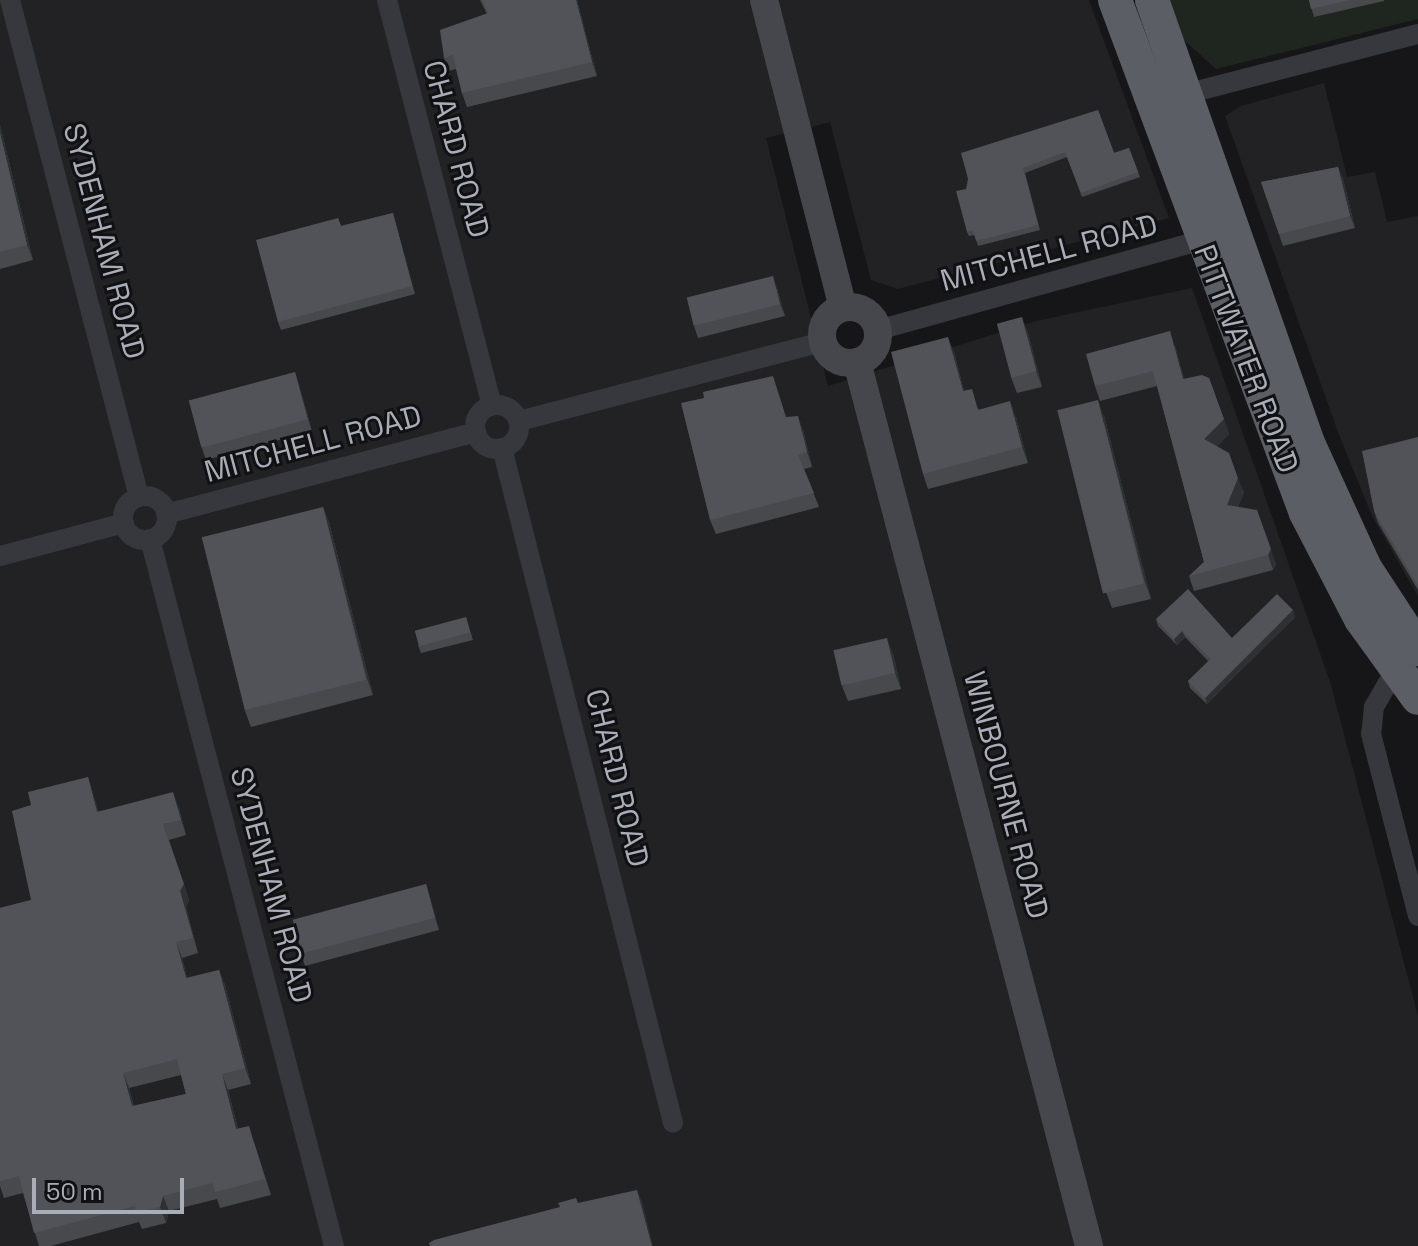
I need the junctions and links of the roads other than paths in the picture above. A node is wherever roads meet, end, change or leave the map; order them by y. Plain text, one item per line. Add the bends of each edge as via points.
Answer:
1 (10, 0) edge
2 (387, 0) edge
3 (764, 0) edge
4 (1115, 0) edge
5 (1152, 0) edge
6 (1418, 34) edge
7 (1188, 93) junction
8 (1151, 105) junction
9 (1234, 229) junction
10 (1201, 242) junction
11 (843, 307) junction
12 (878, 330) junction
13 (823, 342) junction
14 (857, 362) junction
15 (492, 405) junction
16 (519, 421) junction
17 (476, 432) junction
18 (502, 448) junction
19 (139, 497) junction
20 (166, 514) junction
21 (124, 523) junction
22 (150, 539) junction
23 (0, 556) edge
24 (1407, 659) edge
25 (1418, 698) edge
26 (1418, 916) edge
27 (673, 1123) dead end
28 (334, 1246) edge
29 (1089, 1246) edge

1 - 19 street, SYDENHAM ROAD
2 - 15 street, CHARD ROAD
3 - 11 main road
4 - 8 highway, PITTWATER ROAD
5 - 7 highway, PITTWATER ROAD
6 - 7 street
7 - 8 street
7 - 9 highway, PITTWATER ROAD
8 - 10 highway, PITTWATER ROAD
9 - 10 street, MITCHELL ROAD
9 - 24 highway, PITTWATER ROAD via 1308,443
10 - 12 street, MITCHELL ROAD
10 - 24 highway, PITTWATER ROAD via 1311,526 1355,608
11 - 12 main road via 869,313
11 - 13 main road via 824,324
12 - 14 main road via 874,350
13 - 14 main road via 839,361
13 - 16 street
14 - 29 main road, WINBOURNE ROAD
15 - 16 street via 508,407
15 - 17 street via 479,415
16 - 18 street via 516,439
17 - 18 street via 486,446
17 - 20 street, MITCHELL ROAD
18 - 27 street, CHARD ROAD
19 - 20 street via 155,500
19 - 21 street via 126,507
20 - 22 street via 162,531
21 - 22 street via 134,538
21 - 23 street
22 - 28 street, SYDENHAM ROAD
24 - 25 highway, PITTWATER ROAD
24 - 26 street via 1374,707 1371,734

